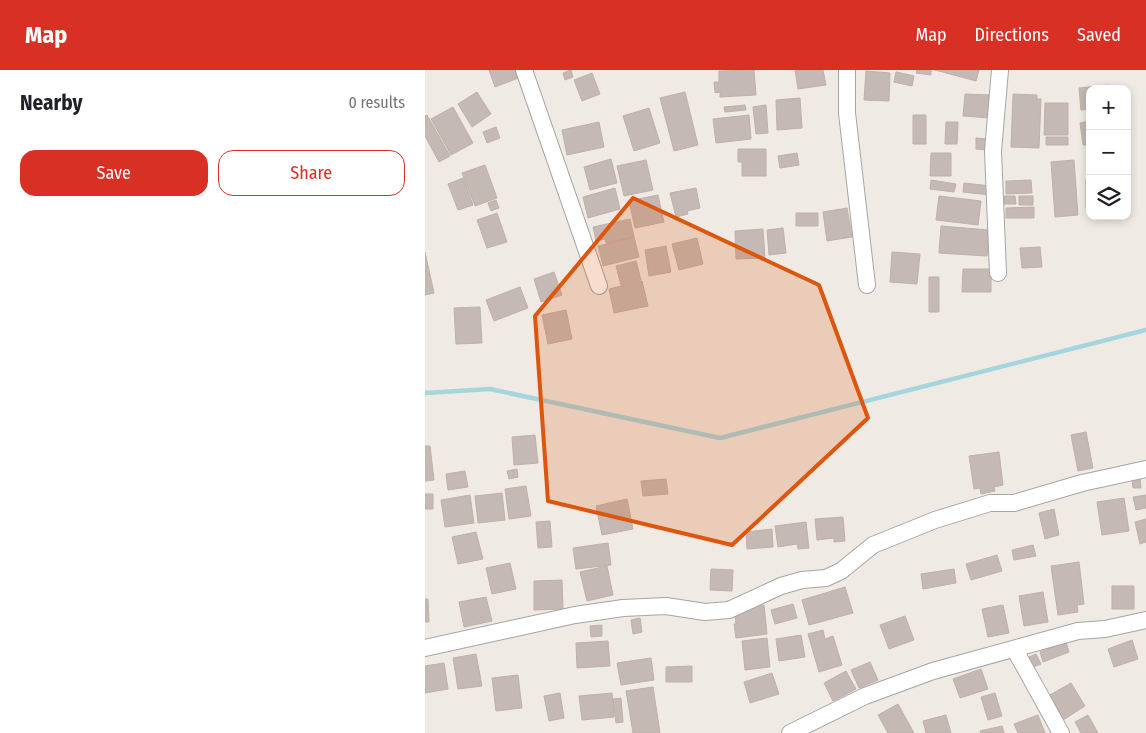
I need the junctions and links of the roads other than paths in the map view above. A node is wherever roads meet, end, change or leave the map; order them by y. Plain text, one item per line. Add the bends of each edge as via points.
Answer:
1 (524, 70) edge
2 (847, 70) edge
3 (1001, 70) edge
4 (998, 273) dead end
5 (867, 285) dead end
6 (599, 286) dead end
7 (1146, 470) edge
8 (1146, 620) edge
9 (425, 648) edge
10 (1015, 650) junction
11 (790, 733) edge
12 (1061, 733) edge

1 - 6 street
2 - 5 street via 847,113
3 - 4 street via 993,151
7 - 9 street via 1082,483 1014,503 990,503 935,520 873,545 841,571 826,578 781,586 729,610 705,612 666,606 623,608 575,615
8 - 10 street via 1078,631
10 - 11 street via 933,671 865,696
10 - 12 street

